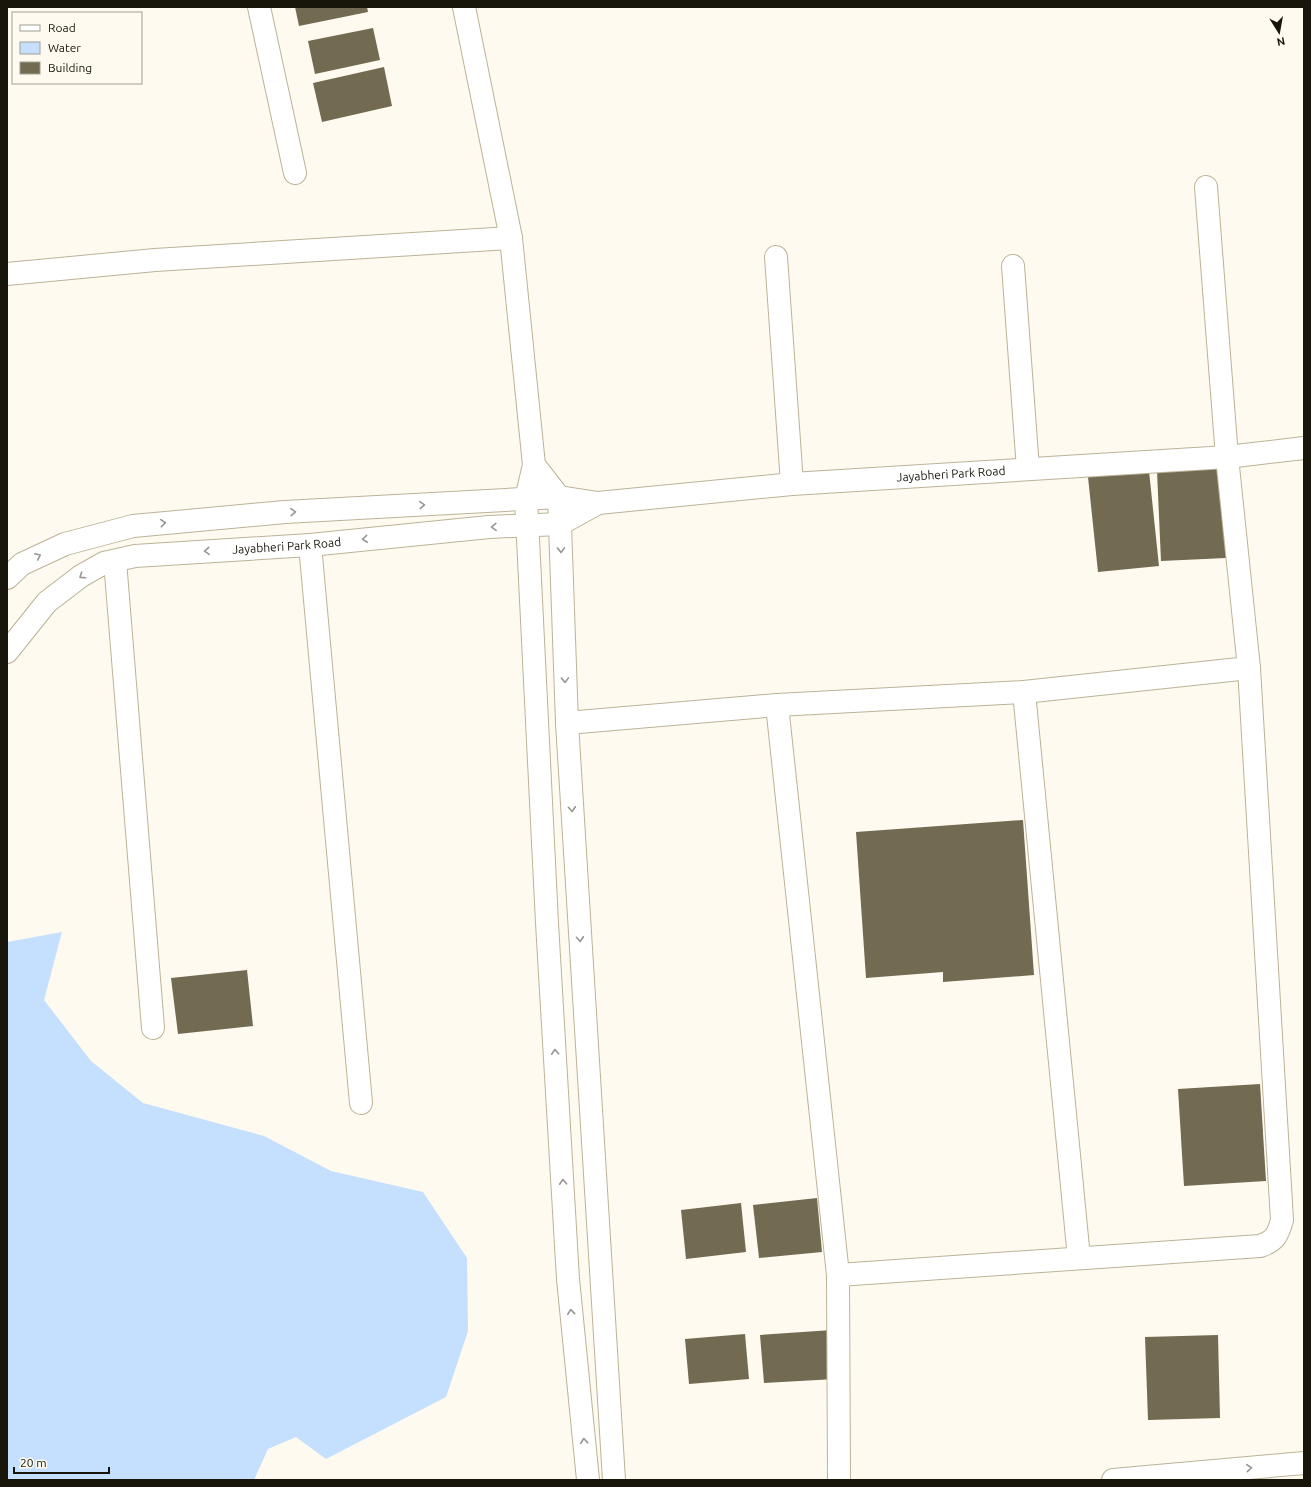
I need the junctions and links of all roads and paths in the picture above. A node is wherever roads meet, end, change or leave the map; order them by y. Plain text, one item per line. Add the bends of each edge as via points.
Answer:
1 (259, 7) edge
2 (464, 7) edge
3 (295, 173) dead end
4 (1206, 187) dead end
5 (511, 238) junction
6 (776, 257) dead end
7 (1013, 266) dead end
8 (7, 274) edge
9 (1304, 448) edge
10 (1227, 457) junction
11 (534, 465) junction
12 (1028, 469) junction
13 (792, 484) junction
14 (559, 497) junction
15 (526, 499) junction
16 (598, 503) junction
17 (560, 524) junction
18 (528, 526) junction
19 (310, 545) junction
20 (115, 561) junction
21 (7, 578) edge
22 (7, 652) edge
23 (1249, 668) junction
24 (1024, 692) junction
25 (777, 704) junction
26 (567, 723) junction
27 (153, 1028) dead end
28 (361, 1102) dead end
29 (1079, 1258) junction
30 (838, 1275) junction
31 (1304, 1462) edge
32 (1225, 1475) edge
33 (588, 1480) edge
34 (614, 1480) edge
35 (839, 1480) edge
36 (1113, 1480) edge

1 - 3 street
2 - 5 street
4 - 10 street
5 - 8 street via 155,260
5 - 11 street
6 - 13 street
7 - 12 street
9 - 10 street, Jayabheri Park Road
10 - 12 street, Jayabheri Park Road
10 - 23 street
11 - 14 street
11 - 15 street
12 - 13 street, Jayabheri Park Road
13 - 16 street, Jayabheri Park Road
14 - 15 street, Jayabheri Park Road
14 - 16 street, Jayabheri Park Road
14 - 17 street
15 - 18 street
21 -> 15 street, Jayabheri Park Road via 22,564 65,544 133,526 286,512
16 - 17 street, Jayabheri Park Road
17 - 18 street, Jayabheri Park Road
17 -> 26 street
18 -> 19 street, Jayabheri Park Road via 489,527
33 -> 18 street via 568,1279 547,924
19 -> 20 street, Jayabheri Park Road via 135,556
19 - 28 street
20 -> 22 street, Jayabheri Park Road via 104,563 81,576 47,602
20 - 27 street
23 - 24 street
23 - 29 street via 1282,1220 1277,1237 1272,1242 1260,1246
24 - 25 street
24 - 29 street
25 - 26 street
25 - 30 street
26 -> 34 street
29 - 30 street
30 - 35 street
32 -> 31 street
32 - 36 street

